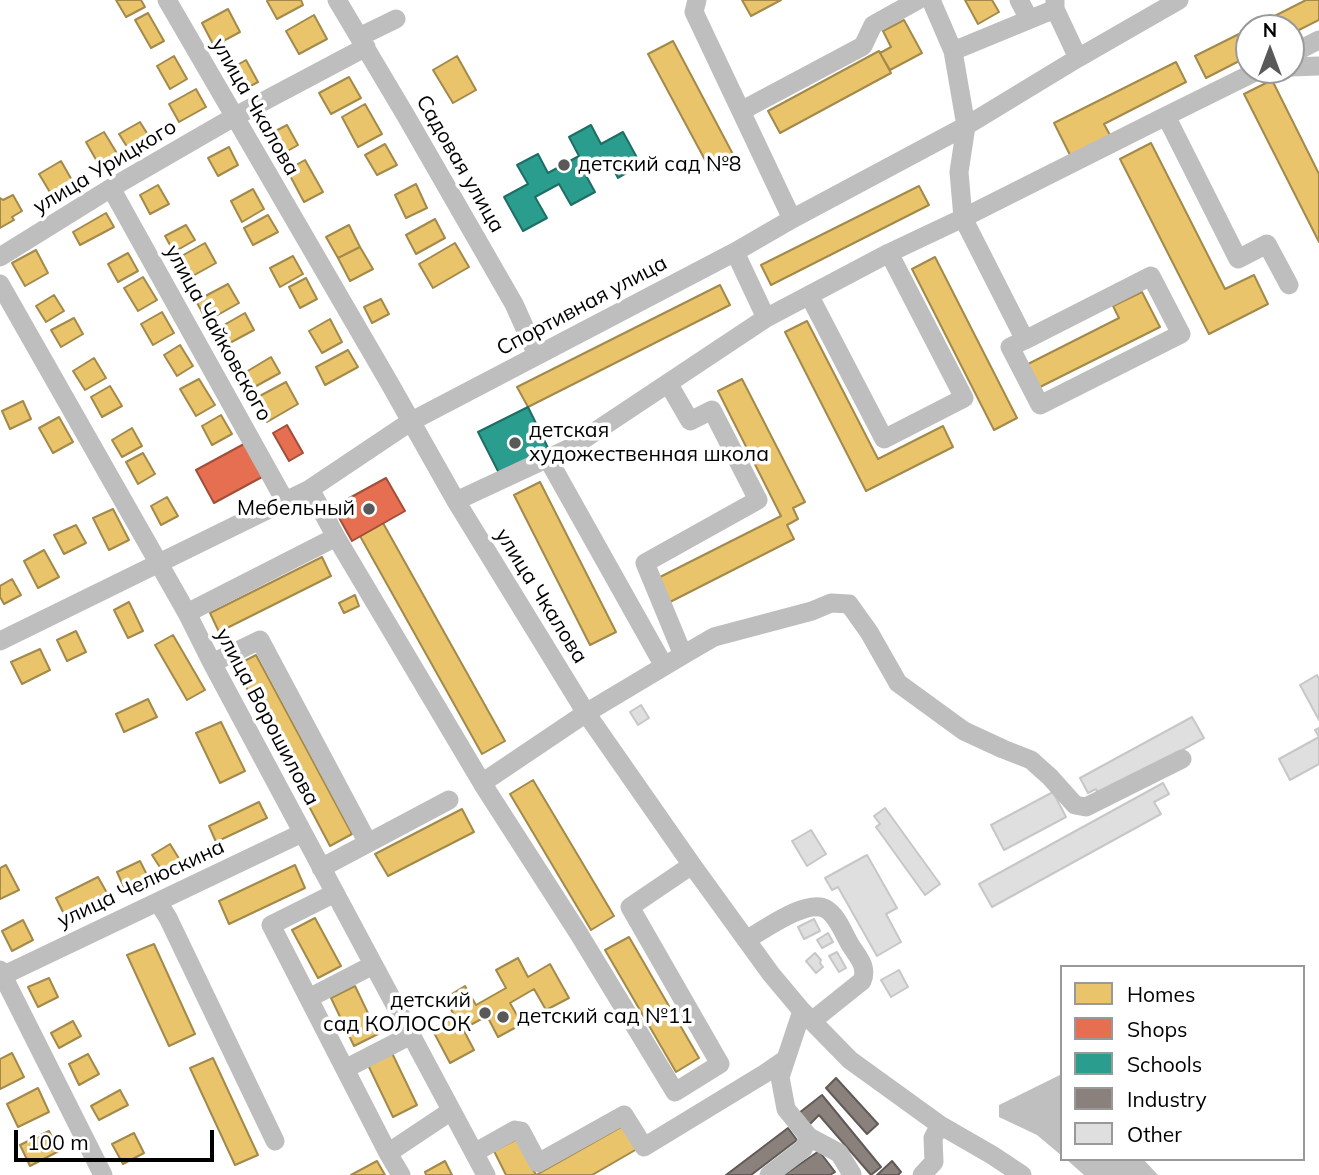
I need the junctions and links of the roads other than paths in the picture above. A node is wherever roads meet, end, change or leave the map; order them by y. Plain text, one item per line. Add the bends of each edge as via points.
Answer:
1 (167, 0) edge
2 (337, 0) edge
3 (697, 0) edge
4 (918, 0) edge
5 (931, 0) edge
6 (1019, 0) edge
7 (1179, 0) edge
8 (1055, 4) edge
9 (397, 19) dead end
10 (1029, 19) junction
11 (362, 42) junction
12 (953, 51) junction
13 (1078, 58) junction
14 (1235, 82) edge
15 (741, 111) junction
16 (1166, 116) junction
17 (234, 117) junction
18 (966, 126) junction
19 (111, 188) junction
20 (963, 218) junction
21 (792, 219) junction
22 (735, 252) junction
23 (888, 253) junction
24 (0, 257) edge
25 (0, 284) edge
26 (1289, 285) dead end
27 (809, 295) junction
28 (766, 317) junction
29 (1025, 340) junction
30 (537, 355) junction
31 (668, 383) junction
32 (410, 422) junction
33 (548, 459) junction
34 (310, 488) junction
35 (285, 501) junction
36 (456, 501) junction
37 (336, 537) junction
38 (159, 564) junction
39 (187, 613) junction
40 (2, 635) edge
41 (683, 655) junction
42 (212, 663) junction
43 (664, 666) junction
44 (586, 713) junction
45 (1182, 759) dead end
46 (482, 783) junction
47 (449, 800) dead end
48 (302, 833) junction
49 (368, 843) junction
50 (692, 865) junction
51 (321, 868) junction
52 (335, 893) junction
53 (158, 902) junction
54 (746, 940) junction
55 (373, 965) junction
56 (1, 974) edge
57 (309, 998) junction
58 (807, 1016) junction
59 (411, 1035) junction
60 (786, 1059) junction
61 (345, 1069) junction
62 (451, 1111) junction
63 (940, 1125) junction
64 (809, 1137) junction
65 (275, 1141) dead end
66 (388, 1153) junction
67 (474, 1153) junction
68 (103, 1175) edge
69 (401, 1175) edge
70 (486, 1175) edge
71 (769, 1175) edge
72 (850, 1175) edge
73 (922, 1175) edge
74 (1022, 1175) edge

1 - 17 street, улица Чкалова
2 - 11 street, Садовая улица
3 - 15 street via 694,12
4 - 15 street via 873,25 863,46
5 - 12 street
6 - 10 street
7 - 13 street, Спортивная улица
8 - 10 street
8 - 13 street
9 - 11 street, улица Урицкого
10 - 12 street
11 - 17 street, улица Урицкого
11 - 30 street, Садовая улица via 514,304
12 - 18 street
13 - 18 street, Спортивная улица
14 - 16 street
15 - 21 street
16 - 20 street
16 - 26 street via 1238,258 1267,244
17 - 19 street, улица Урицкого
17 - 32 street, улица Чкалова
18 - 20 street via 958,172
18 - 21 street, Спортивная улица
19 - 24 street, улица Урицкого
19 - 35 street, улица Чайковского
20 - 23 street
20 - 29 street
21 - 22 street, Спортивная улица
22 - 28 street
22 - 30 street, Спортивная улица
23 - 27 street
23 - 27 street via 964,398 884,439
25 - 38 street, улица Ворошилова
27 - 28 street
28 - 31 street
29 - 29 street via 1010,347 1040,405 1181,334 1151,276
30 - 32 street, Спортивная улица
31 - 33 street
31 - 41 street via 691,421 712,410 758,500 645,563
32 - 34 street, Спортивная улица
32 - 36 street, улица Чкалова
33 - 36 street
33 - 43 street
34 - 35 street, Спортивная улица
34 - 37 street
35 - 38 street, Спортивная улица
36 - 44 street, улица Чкалова
37 - 39 street
37 - 46 street
38 - 39 street, улица Ворошилова
38 - 40 street, Спортивная улица
39 - 42 street, улица Ворошилова
41 - 43 street
41 - 45 street via 714,637 831,603 849,604 898,683 964,731 1031,760 1074,805 1086,807
42 - 48 street, улица Ворошилова
42 - 49 street via 260,640
43 - 44 street
44 - 46 street
44 - 50 street, улица Чкалова
46 - 50 street via 675,1093 720,1064 630,908
47 - 49 street
48 - 51 street, улица Ворошилова
48 - 53 street, улица Челюскина
49 - 51 street
50 - 54 street, улица Чкалова
51 - 52 street, улица Ворошилова
52 - 55 street, улица Ворошилова
52 - 57 street via 271,925
53 - 56 street, улица Челюскина
53 - 65 street
54 - 58 street, улица Чкалова
54 - 58 street via 802,909 813,906 834,916 861,960 864,975 862,981
55 - 57 street
55 - 59 street, улица Ворошилова
56 - 68 street
57 - 61 street
58 - 60 street
58 - 63 street, улица Чкалова via 850,1060
59 - 61 street
59 - 62 street, улица Ворошилова
60 - 64 street via 780,1077 786,1109
60 - 67 street via 644,1147 624,1115 538,1163 522,1131 515,1130
61 - 66 street
62 - 66 street
62 - 67 street, улица Ворошилова
63 - 73 street via 933,1138 934,1162
63 - 74 street, улица Чкалова
64 - 71 street via 803,1149
64 - 72 street via 839,1153
66 - 69 street
67 - 70 street, улица Ворошилова

